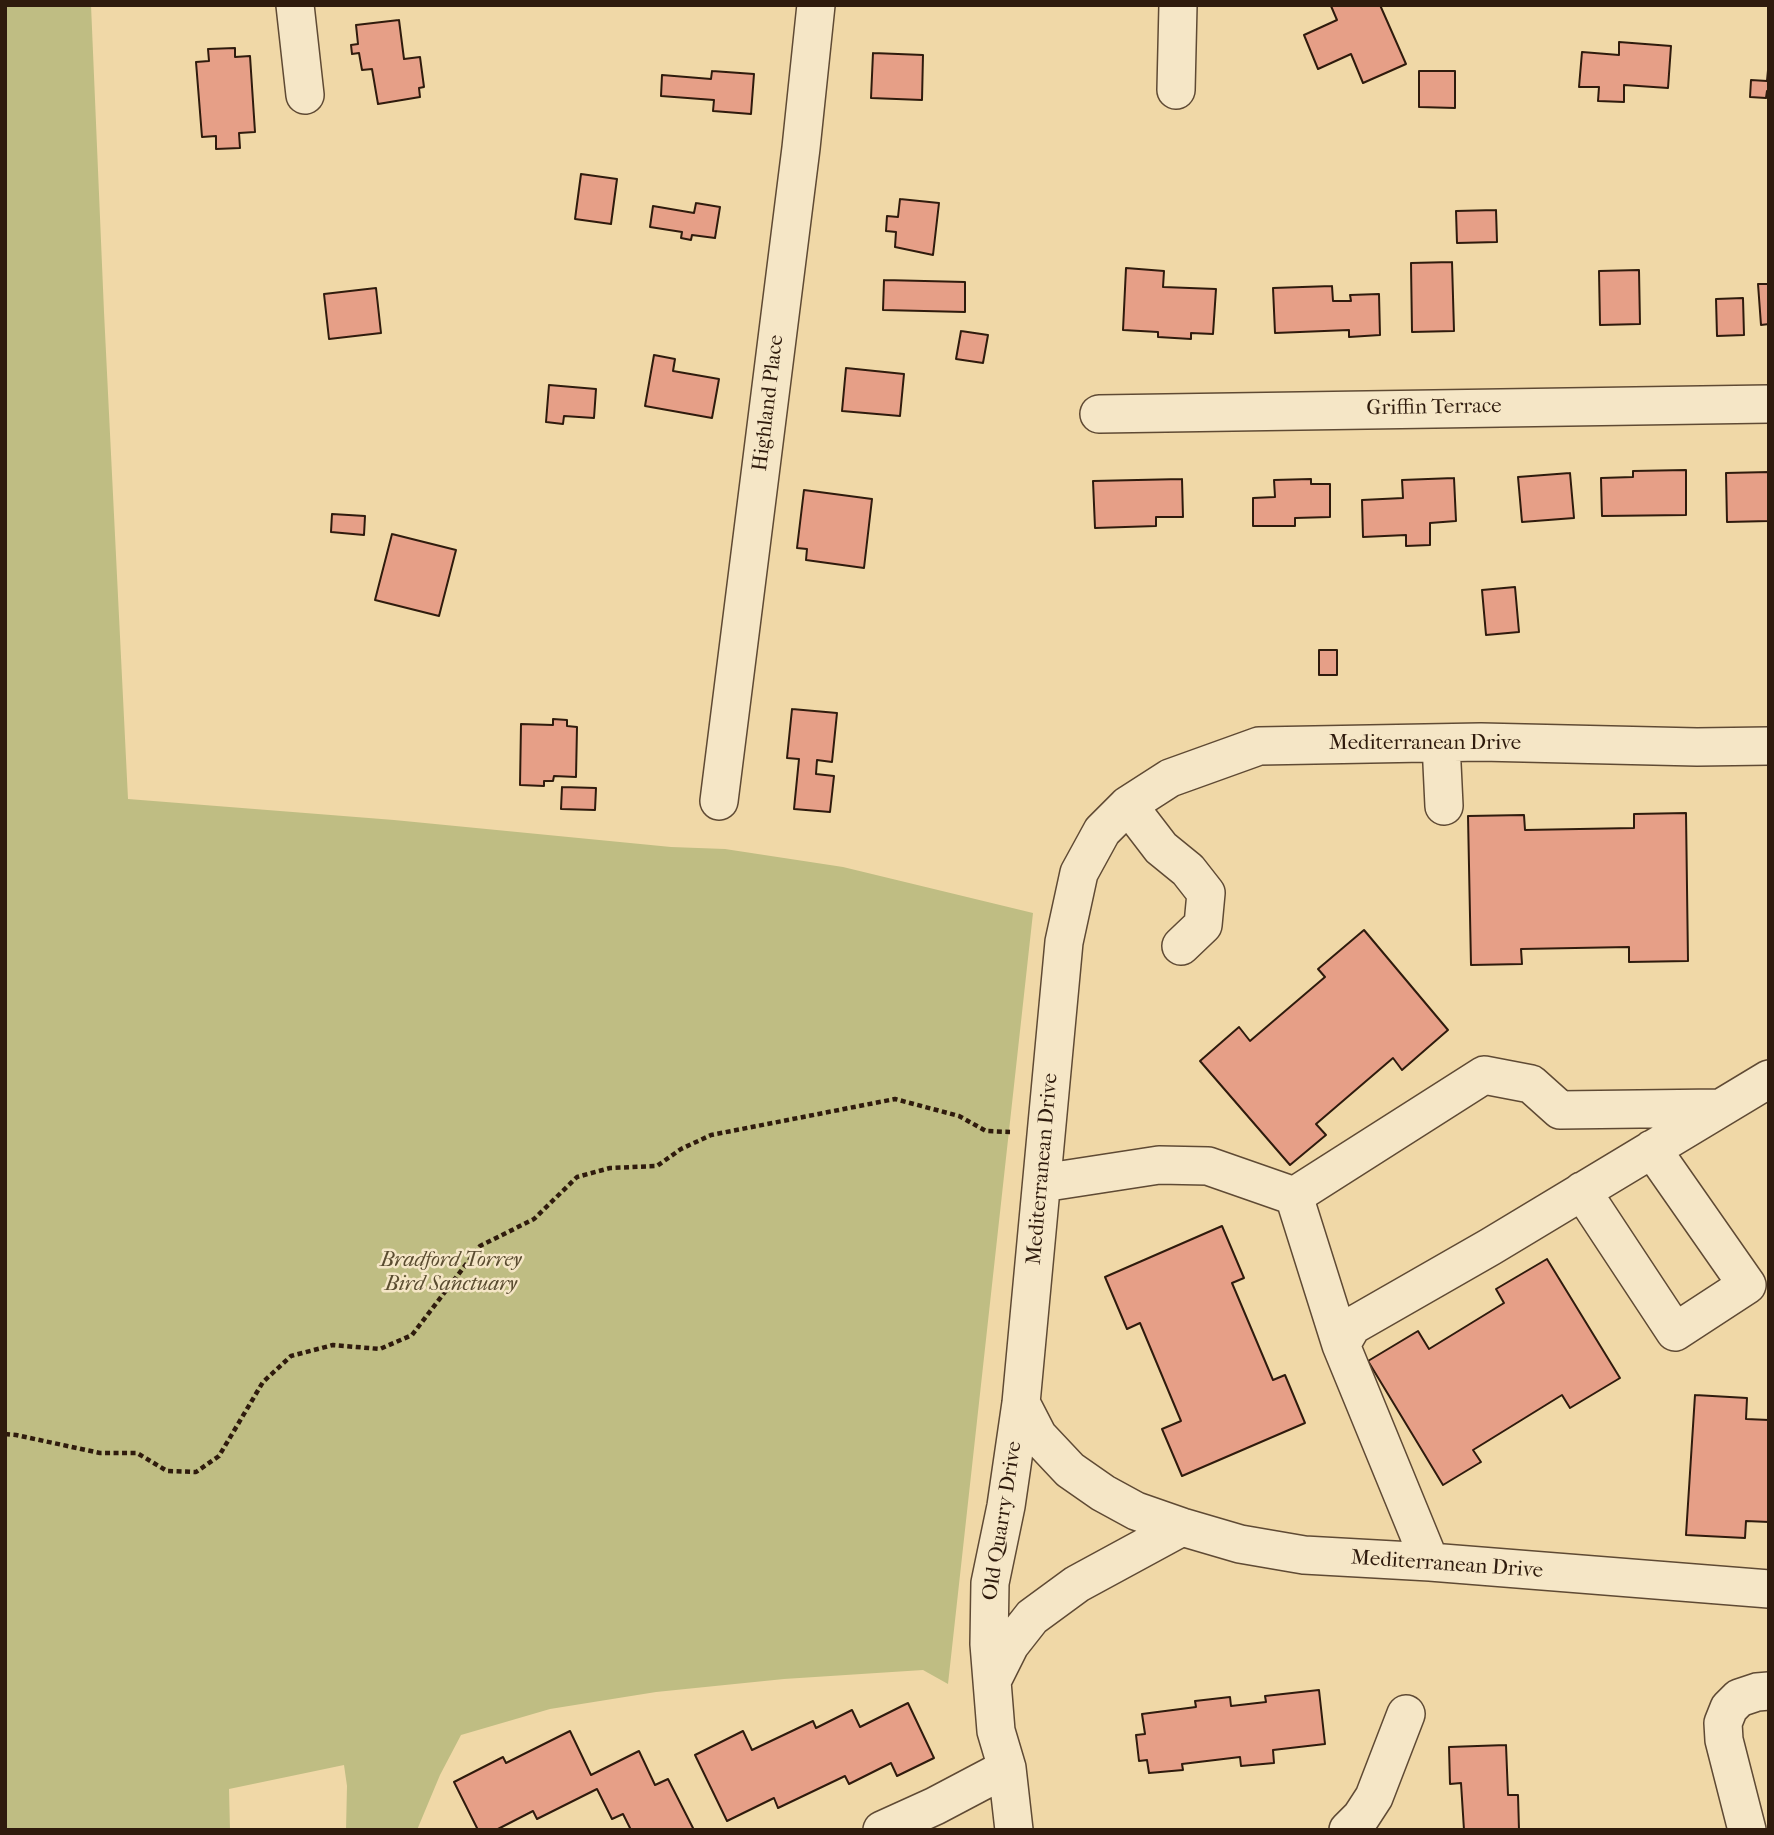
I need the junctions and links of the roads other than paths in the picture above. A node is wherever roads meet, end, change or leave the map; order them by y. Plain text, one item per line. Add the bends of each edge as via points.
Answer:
1 (295, 5) edge
2 (816, 5) edge
3 (1178, 5) edge
4 (1176, 90) dead end
5 (305, 95) dead end
6 (1769, 404) edge
7 (1099, 414) dead end
8 (1441, 743) junction
9 (1769, 746) edge
10 (719, 801) dead end
11 (1128, 805) junction
12 (1444, 806) dead end
13 (1181, 946) dead end
14 (1769, 1079) edge
15 (1719, 1108) junction
16 (1652, 1149) junction
17 (1042, 1183) junction
18 (1582, 1191) junction
19 (1294, 1196) junction
20 (1341, 1345) junction
21 (1021, 1403) junction
22 (1182, 1527) junction
23 (1430, 1562) junction
24 (1769, 1589) edge
25 (991, 1681) junction
26 (1769, 1691) edge
27 (1406, 1714) dead end
28 (1007, 1768) junction
29 (882, 1830) edge
30 (1014, 1830) edge
31 (1348, 1830) edge
32 (1747, 1830) edge

1 - 5 street
2 - 10 street, Highland Place
3 - 4 street
6 - 7 street, Griffin Terrace
8 - 9 street, Mediterranean Drive
8 - 11 street, Mediterranean Drive via 1259,746 1170,778
8 - 12 street
11 - 13 street via 1161,848 1188,870 1206,894 1203,925
11 - 17 street, Mediterranean Drive via 1102,831 1079,873 1064,942
14 - 15 street
15 - 16 street
15 - 19 street via 1560,1110 1531,1084 1484,1074
16 - 18 street
16 - 18 street via 1747,1285 1675,1332
17 - 19 street via 1159,1166 1208,1166
17 - 21 street, Mediterranean Drive
18 - 20 street via 1352,1326
19 - 20 street
20 - 23 street
21 - 22 street, Mediterranean Drive via 1038,1436 1070,1470 1136,1511
21 - 25 street, Old Quarry Drive via 990,1583
22 - 23 street, Mediterranean Drive via 1240,1544 1304,1555
22 - 25 street via 1077,1584 1032,1617
23 - 24 street, Mediterranean Drive
25 - 28 street, Old Quarry Drive via 996,1731
26 - 32 street via 1739,1698 1728,1708 1723,1723
27 - 31 street via 1374,1797
28 - 29 street
28 - 30 street, Old Quarry Drive

